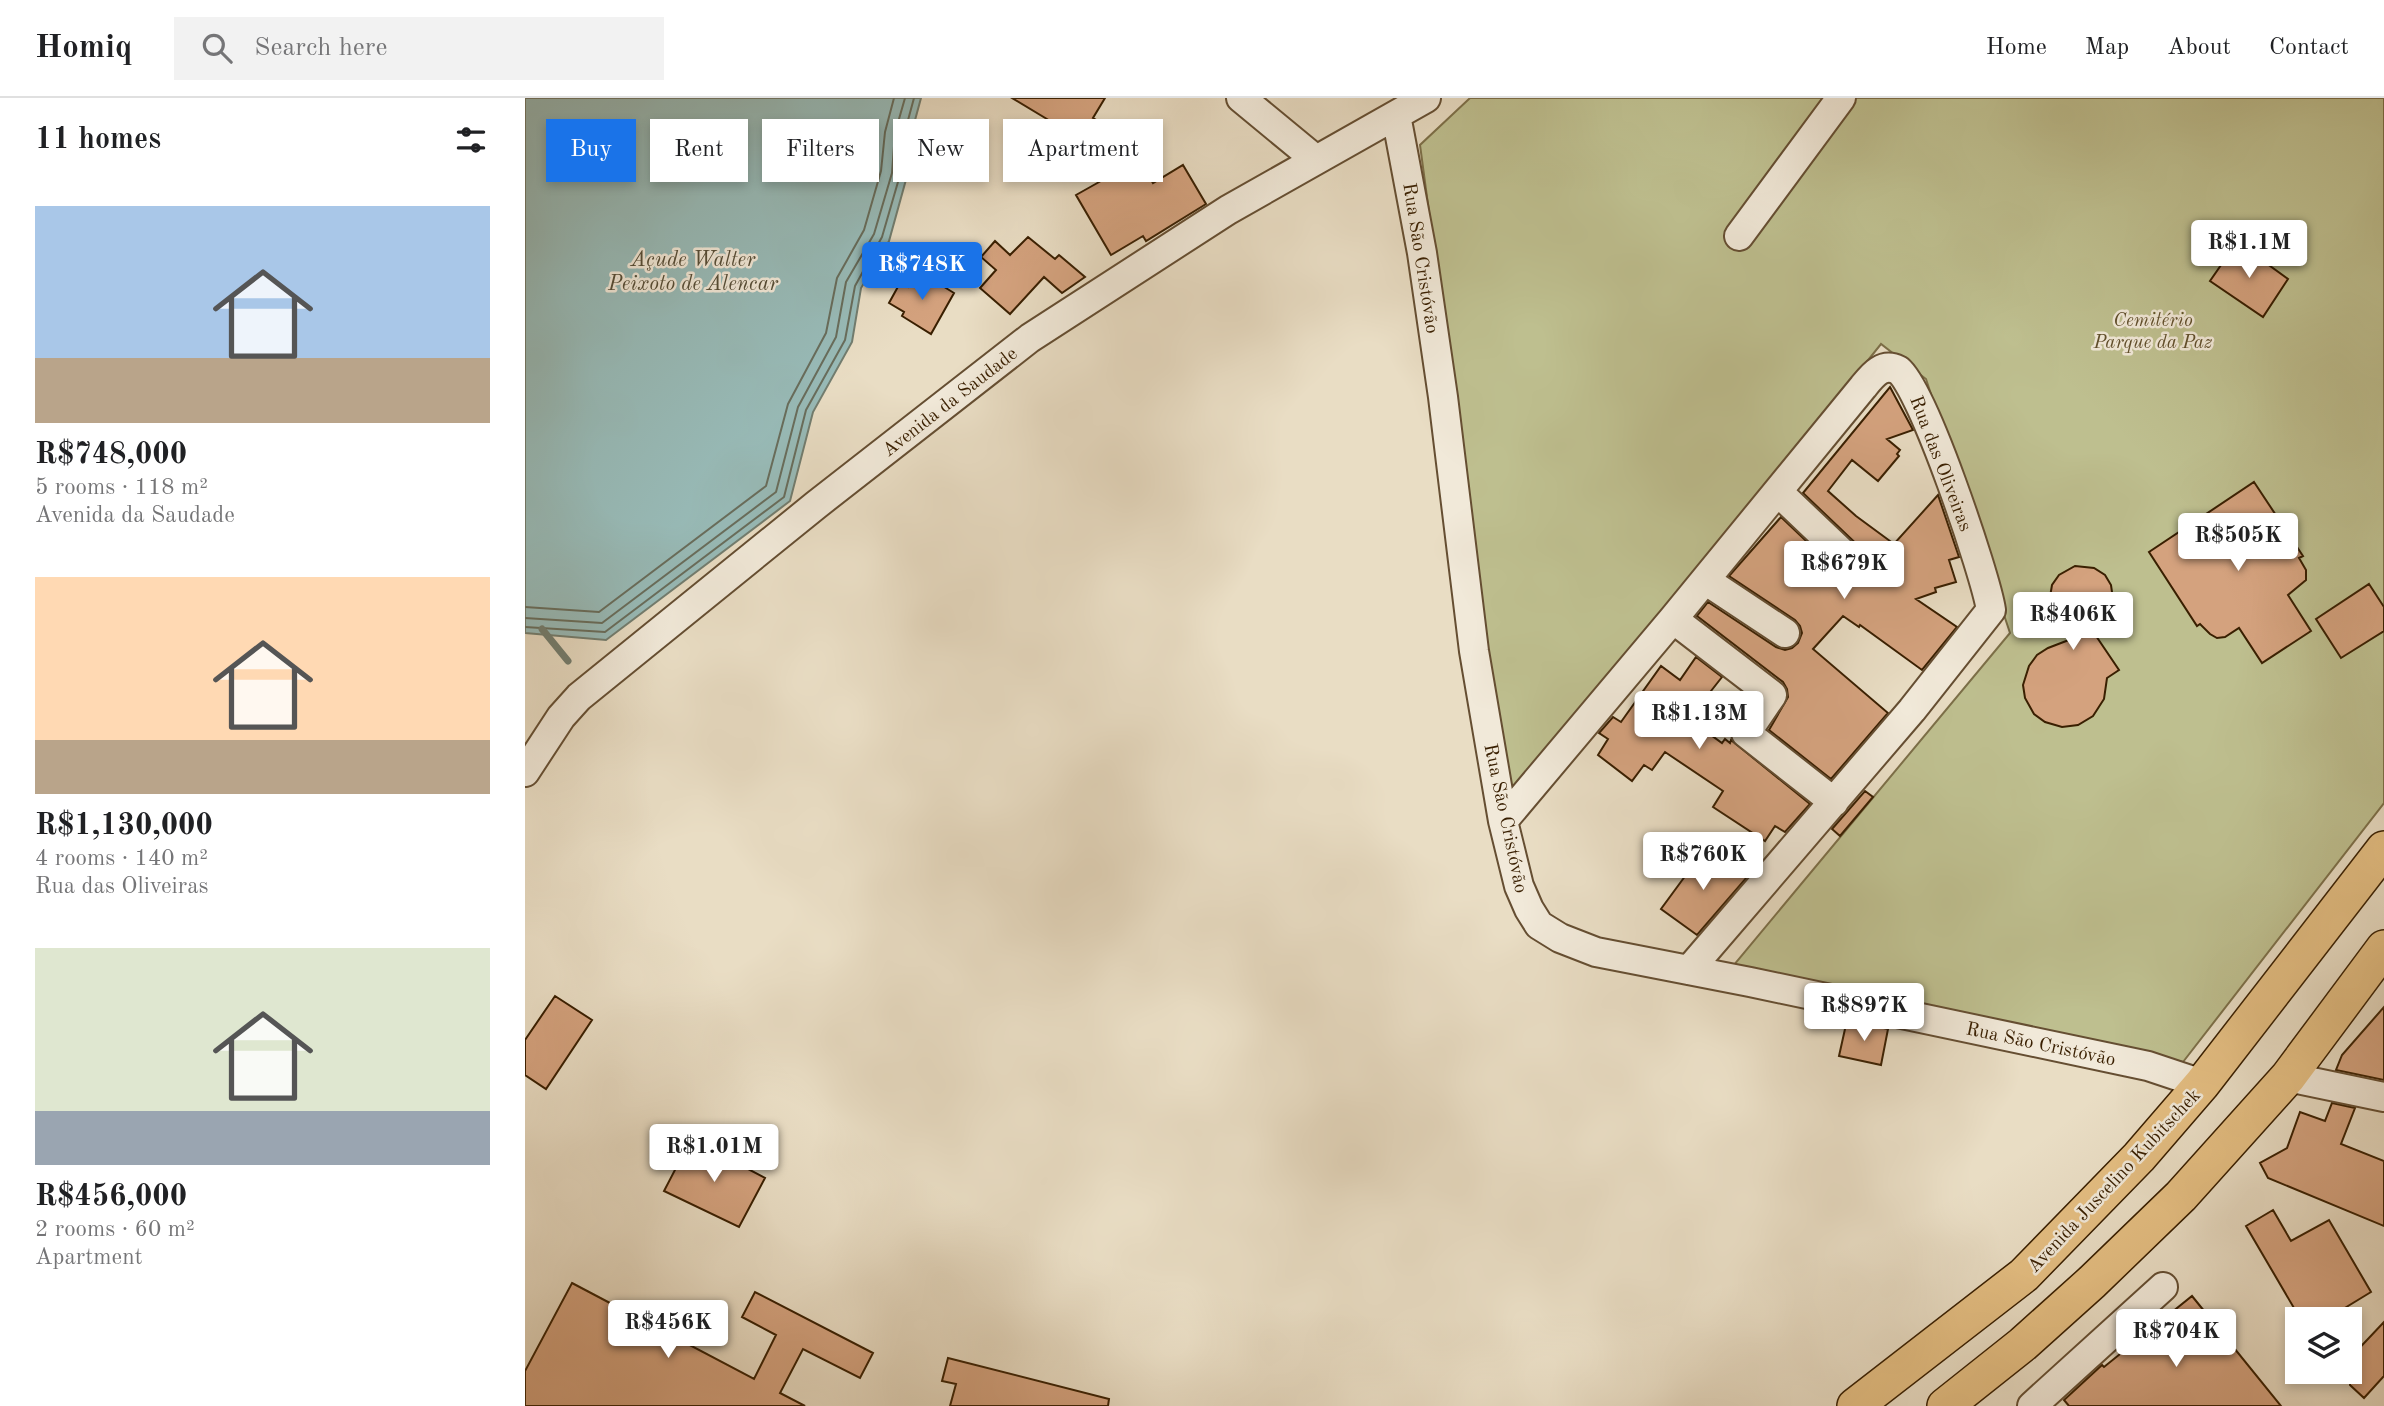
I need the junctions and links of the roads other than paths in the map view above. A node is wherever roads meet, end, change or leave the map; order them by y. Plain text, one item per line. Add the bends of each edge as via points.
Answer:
1 (1241, 98) edge
2 (1426, 98) edge
3 (1841, 98) edge
4 (1396, 115) junction
5 (1315, 159) junction
6 (1739, 236) dead end
7 (1778, 492) junction
8 (1858, 568) dead end
9 (1706, 580) junction
10 (1673, 619) junction
11 (1785, 633) dead end
12 (525, 772) edge
13 (1834, 802) junction
14 (1503, 821) junction
15 (2384, 849) edge
16 (2384, 948) edge
17 (1689, 970) junction
18 (2288, 1077) junction
19 (2202, 1084) junction
20 (2384, 1097) edge
21 (2139, 1157) junction
22 (2181, 1196) junction
23 (2163, 1287) dead end
24 (1855, 1406) edge
25 (1945, 1406) edge
26 (2032, 1406) edge

1 - 5 street
2 - 4 street, Avenida da Saudade
3 - 6 street
4 - 5 street, Avenida da Saudade
4 - 14 street, Rua São Cristóvão via 1426,279 1474,651
5 - 12 street, Avenida da Saudade via 1030,338 952,398 579,697
7 - 8 street
7 - 9 street, Rua das Oliveiras
7 - 13 street, Rua das Oliveiras via 1878,370 1895,369 1909,381 1928,421 1990,599 1991,610 1982,624
9 - 10 street, Rua das Oliveiras
9 - 11 street
10 - 13 street via 1773,695 1746,733
10 - 14 street, Rua das Oliveiras
13 - 17 street, Rua das Oliveiras
14 - 17 street, Rua São Cristóvão via 1519,886 1539,925 1596,952
15 - 19 main road, Avenida Juscelino Kubitschek
16 - 18 main road
17 - 19 street, Rua São Cristóvão via 2135,1063
18 - 20 street
18 - 22 main road
19 - 21 main road, Avenida Juscelino Kubitschek
21 - 22 main road
21 - 24 main road, Avenida Juscelino Kubitschek via 2024,1275
22 - 25 main road via 2062,1309
23 - 26 street

